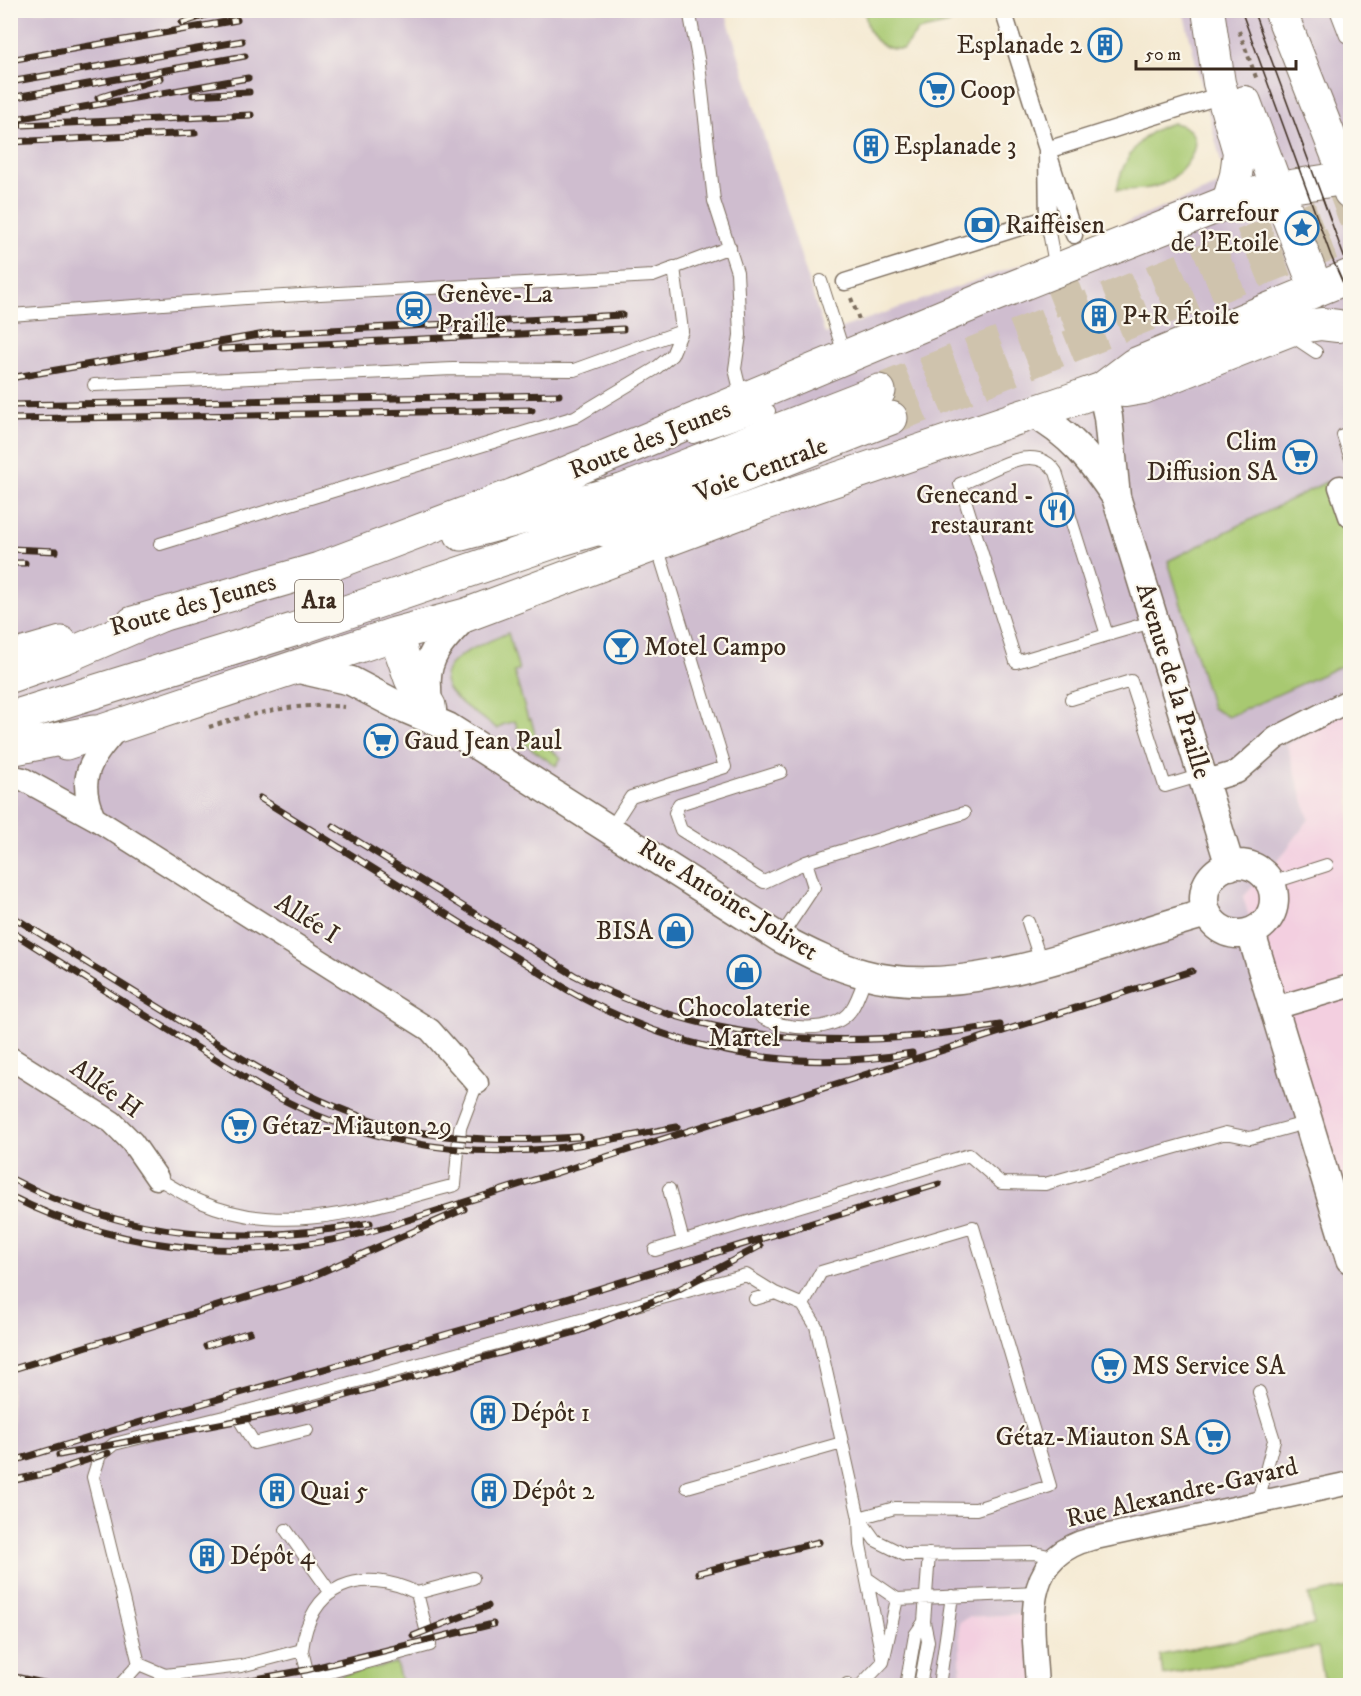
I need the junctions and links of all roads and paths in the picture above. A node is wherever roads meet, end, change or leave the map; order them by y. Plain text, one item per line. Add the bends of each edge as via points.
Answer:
1 (689, 10) edge
2 (1003, 10) edge
3 (1209, 10) edge
4 (1280, 10) edge
5 (1336, 10) edge
6 (1346, 36) dead end
7 (1209, 99) dead end
8 (1316, 106) junction
9 (1350, 127) edge
10 (1047, 150) junction
11 (1349, 182) edge
12 (1276, 188) junction
13 (1228, 202) junction
14 (1047, 223) junction
15 (1074, 235) dead end
16 (730, 247) junction
17 (674, 267) junction
18 (1058, 275) junction
19 (1350, 276) edge
20 (821, 280) dead end
21 (845, 282) dead end
22 (1316, 288) junction
23 (10, 315) edge
24 (682, 331) junction
25 (1286, 332) junction
26 (1344, 335) edge
27 (1316, 352) dead end
28 (845, 358) junction
29 (1098, 379) junction
30 (94, 385) dead end
31 (885, 405) tunnel mouth
32 (756, 406) junction
33 (1032, 413) junction
34 (1342, 435) dead end
35 (1350, 456) edge
36 (598, 462) junction
37 (1340, 487) dead end
38 (1116, 497) junction
39 (626, 505) junction
40 (1350, 516) edge
41 (160, 544) dead end
42 (656, 545) junction
43 (319, 569) junction
44 (161, 615) junction
45 (466, 615) junction
46 (1155, 621) junction
47 (395, 634) junction
48 (1107, 635) junction
49 (10, 658) edge
50 (295, 668) junction
51 (10, 676) edge
52 (363, 686) junction
53 (10, 698) edge
54 (1071, 699) dead end
55 (1350, 700) edge
56 (439, 716) junction
57 (10, 718) edge
58 (108, 728) junction
59 (205, 728) dead end
60 (10, 749) edge
61 (10, 764) edge
62 (781, 772) dead end
63 (10, 776) edge
64 (1203, 778) junction
65 (964, 813) dead end
66 (94, 818) junction
67 (611, 828) junction
68 (806, 862) junction
69 (1327, 865) dead end
70 (1230, 866) junction
71 (1271, 884) junction
72 (1207, 913) junction
73 (1028, 922) dead end
74 (1251, 933) junction
75 (780, 938) junction
76 (1041, 962) junction
77 (866, 975) junction
78 (1350, 986) edge
79 (1275, 1008) junction
80 (761, 1017) dead end
81 (10, 1058) edge
82 (477, 1083) joint
83 (1309, 1122) junction
84 (157, 1178) joint
85 (669, 1189) dead end
86 (683, 1241) junction
87 (655, 1250) dead end
88 (1350, 1259) edge
89 (775, 1293) junction
90 (756, 1299) dead end
91 (803, 1305) junction
92 (1259, 1392) dead end
93 (236, 1414) junction
94 (307, 1430) dead end
95 (842, 1443) junction
96 (1350, 1483) edge
97 (687, 1486) dead end
98 (1257, 1505) junction
99 (860, 1518) junction
100 (286, 1530) dead end
101 (929, 1554) junction
102 (1053, 1557) junction
103 (473, 1578) dead end
104 (868, 1579) junction
105 (331, 1593) junction
106 (417, 1593) junction
107 (1037, 1593) junction
108 (952, 1596) junction
109 (897, 1599) junction
110 (927, 1599) junction
111 (924, 1622) junction
112 (302, 1650) junction
113 (884, 1662) junction
114 (140, 1664) junction
115 (309, 1682) edge
116 (852, 1685) edge
117 (118, 1686) edge
118 (866, 1686) edge
119 (887, 1686) edge
120 (906, 1686) edge
121 (920, 1686) edge
122 (939, 1686) edge
123 (1037, 1686) edge

1 - 16 lane via 714,201
2 - 10 street
3 - 12 main road
3 - 13 main road via 1219,83 1239,152
4 - 8 main road
5 - 6 lane
7 - 10 street
8 - 9 main road
8 - 11 main road
10 - 14 street
10 - 15 street
11 - 12 main road
12 - 13 main road, Route des Jeunes
12 - 22 main road
13 - 18 main road, Route des Jeunes
14 - 18 lane
14 - 21 street
16 - 17 lane
16 - 32 lane via 737,272 740,335 735,369
17 - 23 lane via 653,276
17 - 24 lane
18 - 28 main road, Route des Jeunes
19 - 22 main road
20 - 28 lane
22 - 26 main road
22 - 29 main road
24 - 30 lane via 574,369 453,369
24 - 41 lane via 672,355 655,369 575,417
25 - 26 main road via 1321,324
25 - 27 lane
25 - 29 main road via 1143,388 1125,391
28 - 32 main road, Route des Jeunes
29 - 33 main road
29 - 38 street, Avenue de la Praille via 1108,417
31 - 39 main road, Voie Centrale
32 - 36 main road, Route des Jeunes
32 - 36 lane via 676,443
33 - 38 street, Avenue de la Praille via 1067,435 1095,465
33 - 42 main road via 763,504
34 - 35 lane
36 - 43 main road, Route des Jeunes
37 - 40 street
38 - 46 street, Avenue de la Praille
39 - 43 main road via 560,510
39 - 47 main road via 417,610
39 - 53 main road, A1a via 557,521
39 - 57 main road via 559,540 293,630
42 - 45 main road
42 - 67 lane via 699,668 725,767 631,797
43 - 44 main road, Route des Jeunes
44 - 49 main road, Route des Jeunes
44 - 51 main road
45 - 47 main road
45 - 56 street via 429,659 426,678
46 - 48 lane
46 - 64 street, Avenue de la Praille
47 - 50 main road
47 - 56 main road via 411,679
48 - 48 lane via 1056,472 1049,462 1040,457 1027,458 989,469 960,484 1016,662
50 - 52 street, Rue Antoine-Jolivet
50 - 58 main road
52 - 56 street, Rue Antoine-Jolivet via 399,706
52 - 59 path via 351,708 296,706 248,714
54 - 64 lane via 1131,681 1165,786
55 - 64 street via 1276,738 1237,772
56 - 67 street, Rue Antoine-Jolivet
58 - 60 main road
58 - 61 main road
58 - 66 street via 85,782 86,800
62 - 68 lane via 679,804 675,813 681,830 764,882
63 - 66 street via 23,779
64 - 70 street, Avenue de la Praille
65 - 68 lane
66 - 82 street, Allée I via 430,1030
67 - 75 street, Rue Antoine-Jolivet
68 - 75 lane via 814,887
69 - 71 lane
70 - 71 street via 1250,866
70 - 72 street via 1216,874 1207,886
71 - 74 street via 1271,915
72 - 74 street via 1221,929
72 - 76 street, Rue Antoine-Jolivet
73 - 76 lane
74 - 79 street
75 - 77 street, Rue Antoine-Jolivet via 832,964
76 - 77 street, Rue Antoine-Jolivet via 962,980
77 - 80 lane via 850,1011 833,1023 803,1026
78 - 79 street
79 - 83 street
81 - 84 street, Allée H via 112,1122 132,1142
82 - 84 lane via 460,1128 455,1185 336,1215 290,1221 265,1220 201,1203
83 - 86 lane via 1250,1138 1226,1133 1045,1184 1000,1183 969,1155
83 - 88 street
85 - 86 lane
86 - 87 lane
89 - 90 lane
89 - 91 lane
89 - 93 lane via 746,1275
91 - 95 lane via 816,1326
91 - 99 lane via 821,1272 973,1227 1050,1486 976,1509 895,1508
92 - 98 lane via 1274,1440
93 - 94 lane via 254,1443
93 - 114 lane via 114,1444 96,1462 94,1485
95 - 97 lane
95 - 99 lane
96 - 98 street, Rue Alexandre-Gavard
98 - 102 street, Rue Alexandre-Gavard via 1073,1543
99 - 101 lane via 875,1540 905,1555
99 - 104 lane via 860,1545
100 - 105 lane
101 - 102 lane via 1035,1553
101 - 110 lane
102 - 107 street, Rue Alexandre-Gavard via 1041,1575
103 - 106 lane
104 - 109 lane
104 - 113 lane
105 - 106 lane via 370,1580 395,1583
105 - 112 lane via 311,1614
106 - 115 lane via 430,1645
107 - 108 lane
107 - 123 street, Rue Alexandre-Gavard
108 - 110 lane
108 - 122 lane
109 - 110 lane
109 - 113 lane
110 - 111 lane
111 - 120 lane via 915,1635
111 - 121 lane via 928,1641
112 - 114 lane via 241,1666 165,1675
112 - 115 lane
113 - 116 lane
114 - 117 lane
118 - 119 lane

